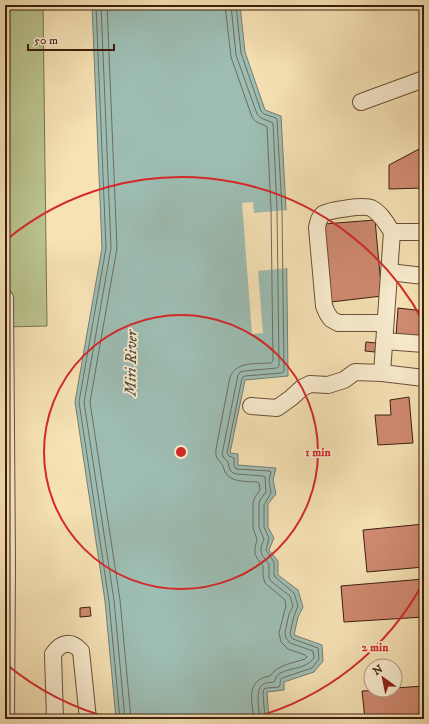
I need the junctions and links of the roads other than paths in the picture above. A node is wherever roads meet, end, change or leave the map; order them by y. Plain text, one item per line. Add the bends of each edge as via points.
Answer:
1 (424, 79) edge
2 (361, 102) dead end
3 (392, 232) junction
4 (424, 232) edge
5 (389, 272) junction
6 (424, 276) edge
7 (5, 298) edge
8 (385, 323) junction
9 (384, 341) junction
10 (424, 344) edge
11 (382, 373) junction
12 (424, 378) edge
13 (251, 406) dead end
14 (6, 564) edge
15 (6, 719) edge
16 (55, 719) edge
17 (88, 719) edge

1 - 2 street
3 - 4 street
3 - 5 street
3 - 8 street via 383,218 369,207 328,212 318,220 317,228 324,306 331,319 338,323
5 - 6 street
5 - 8 street
7 - 14 street
8 - 9 street
9 - 10 street
9 - 11 street
11 - 12 street
11 - 13 street via 356,372 344,380 328,385 310,384 277,408
14 - 15 street
16 - 17 street via 53,654 62,645 71,644 81,651

